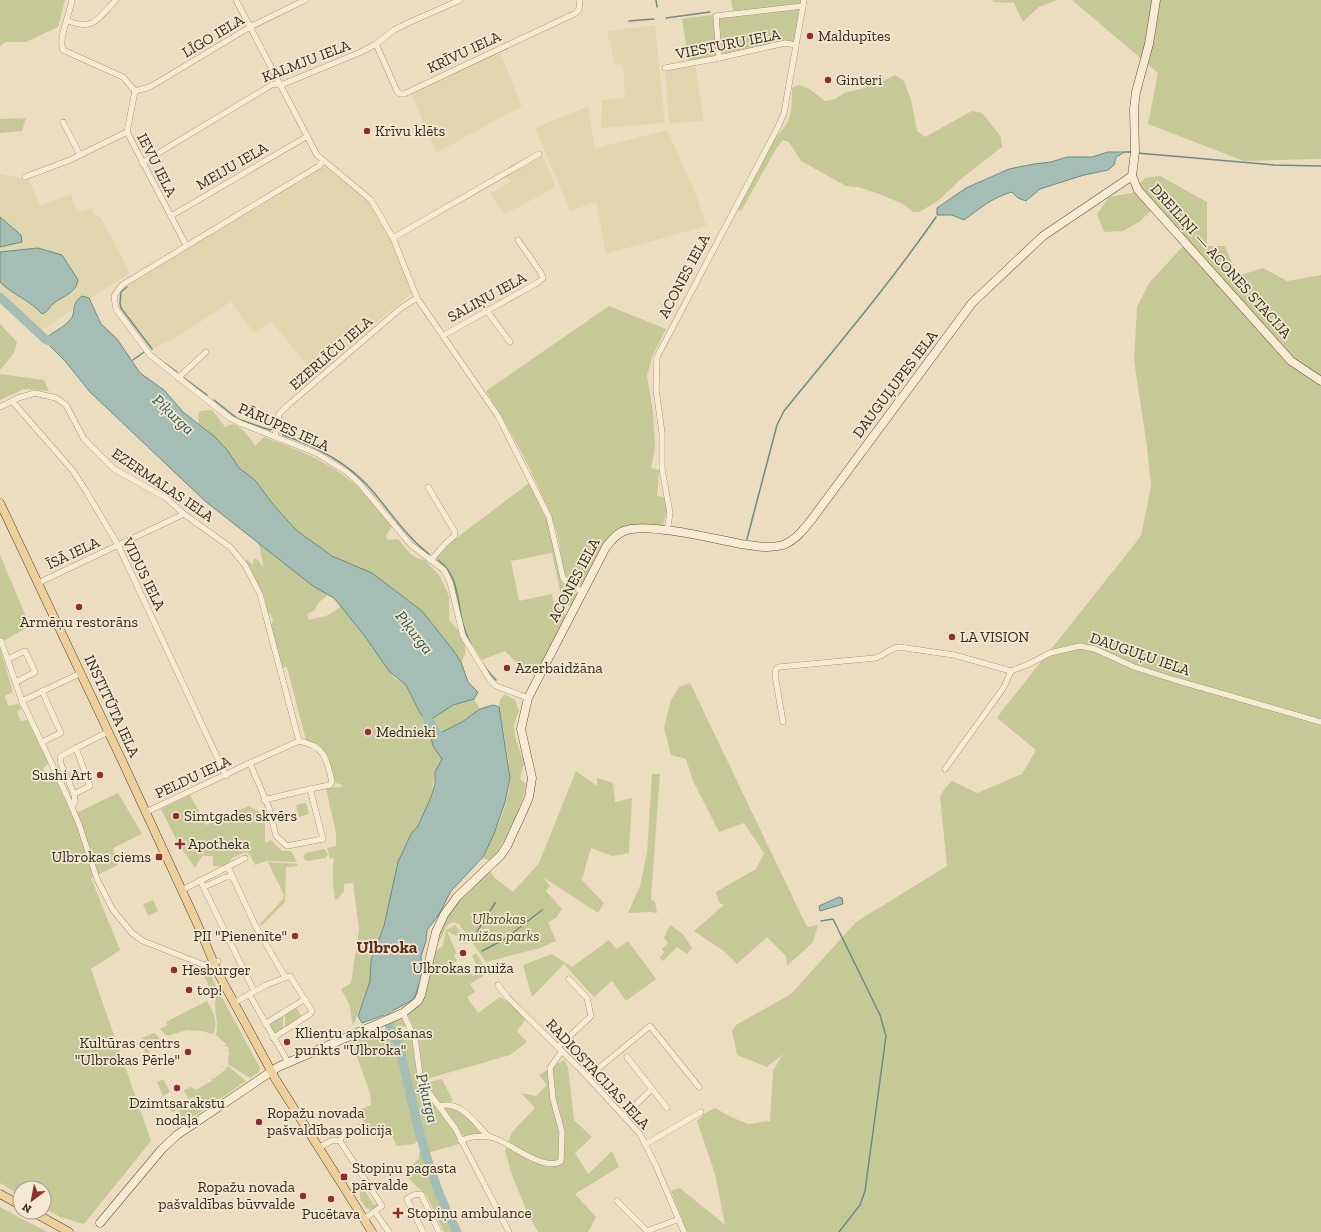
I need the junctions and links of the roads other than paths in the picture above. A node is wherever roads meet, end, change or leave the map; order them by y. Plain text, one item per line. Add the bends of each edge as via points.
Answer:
1 (72, 0) edge
2 (116, 0) edge
3 (236, 0) edge
4 (305, 0) edge
5 (460, 0) edge
6 (580, 0) edge
7 (1156, 0) edge
8 (803, 3) edge
9 (68, 20) junction
10 (250, 27) junction
11 (376, 44) junction
12 (796, 44) junction
13 (719, 58) junction
14 (665, 68) dead end
15 (281, 85) junction
16 (135, 92) junction
17 (63, 122) dead end
18 (127, 132) junction
19 (306, 137) junction
20 (80, 154) junction
21 (539, 154) dead end
22 (142, 162) junction
23 (322, 162) junction
24 (1132, 176) junction
25 (25, 177) dead end
26 (171, 216) junction
27 (392, 238) junction
28 (518, 240) dead end
29 (186, 245) junction
30 (417, 298) junction
31 (487, 311) junction
32 (444, 335) junction
33 (510, 342) dead end
34 (206, 352) dead end
35 (178, 378) junction
36 (1321, 381) edge
37 (12, 400) junction
38 (0, 407) edge
39 (275, 437) junction
40 (428, 487) dead end
41 (0, 503) edge
42 (184, 514) junction
43 (667, 531) junction
44 (118, 546) junction
45 (431, 560) junction
46 (38, 583) junction
47 (582, 592) junction
48 (1, 642) edge
49 (8, 659) junction
50 (1011, 671) junction
51 (80, 673) junction
52 (16, 682) junction
53 (42, 691) junction
54 (528, 698) junction
55 (22, 701) junction
56 (783, 722) dead end
57 (1321, 722) edge
58 (108, 732) junction
59 (42, 742) junction
60 (299, 742) junction
61 (76, 748) junction
62 (250, 764) junction
63 (945, 769) dead end
64 (226, 776) junction
65 (310, 789) junction
66 (74, 794) junction
67 (264, 800) junction
68 (72, 807) junction
69 (146, 812) junction
70 (245, 858) dead end
71 (228, 867) junction
72 (232, 877) junction
73 (200, 880) junction
74 (204, 887) junction
75 (182, 890) junction
76 (216, 962) junction
77 (284, 977) junction
78 (569, 979) dead end
79 (498, 986) dead end
80 (252, 992) junction
81 (305, 999) junction
82 (234, 1003) junction
83 (399, 1014) junction
84 (265, 1024) junction
85 (273, 1038) junction
86 (560, 1049) junction
87 (627, 1057) dead end
88 (288, 1062) junction
89 (271, 1072) junction
90 (588, 1077) junction
91 (699, 1087) dead end
92 (652, 1089) junction
93 (439, 1106) junction
94 (667, 1108) dead end
95 (701, 1112) dead end
96 (624, 1116) junction
97 (358, 1127) dead end
98 (488, 1136) junction
99 (340, 1141) junction
100 (461, 1141) junction
101 (646, 1144) junction
102 (318, 1148) junction
103 (0, 1194) edge
104 (12, 1201) edge
105 (617, 1201) dead end
106 (375, 1212) junction
107 (364, 1219) junction
108 (679, 1219) junction
109 (47, 1220) edge
110 (100, 1223) dead end
111 (69, 1232) edge
112 (372, 1232) edge
113 (389, 1232) edge
114 (423, 1232) edge
115 (439, 1232) edge
116 (509, 1232) edge
117 (684, 1232) edge

1 - 9 street
2 - 9 street via 95,22 80,25
3 - 10 street
4 - 10 street, LĪGO IELA
5 - 11 street, KALMJU IELA via 394,30
6 - 11 street, KRĪVU IELA via 576,13 404,94 397,91
7 - 24 street, DREILIŅI — ACONES STACIJA via 1149,44 1136,92
8 - 12 street, ACONES IELA
8 - 13 street via 716,16
9 - 16 street via 62,39 63,50 123,77
10 - 15 street
10 - 16 street, LĪGO IELA via 150,87
11 - 15 street, KALMJU IELA
12 - 13 street, VIESTURU IELA via 785,43
12 - 43 street, ACONES IELA via 784,113 779,125 657,357 656,389 662,433 662,469 670,513
13 - 14 street, VIESTURU IELA
15 - 19 street
15 - 22 street, KALMJU IELA via 273,84
16 - 18 street, IEVU IELA
17 - 20 street
18 - 20 street
18 - 22 street, IEVU IELA
19 - 23 street
19 - 26 street, MEIJU IELA
20 - 25 street
21 - 27 street
22 - 26 street, IEVU IELA
23 - 27 street via 354,184 371,200
23 - 29 street, PĀRUPES IELA
24 - 36 street, DREILIŅI — ACONES STACIJA via 1138,190 1291,361
24 - 43 street, DAUGUĻUPES IELA via 1043,236 972,303 812,519 793,540 783,545 758,547
26 - 29 street, IEVU IELA
27 - 30 street
28 - 31 street, SALIŅU IELA via 543,278
29 - 35 street, PĀRUPES IELA via 122,285 114,296 116,309 150,355
30 - 32 street
30 - 39 street, EZERLĪČU IELA via 401,308 287,406 279,414
31 - 32 street, SALIŅU IELA
31 - 33 street
32 - 47 street via 508,433 548,517 563,578
34 - 35 street
35 - 39 street, PĀRUPES IELA via 230,418
37 - 38 street, EZERMALAS IELA
37 - 42 street, EZERMALAS IELA via 35,393 56,398 66,405 84,439 114,469 166,498
37 - 44 street, VIDUS IELA via 86,490
39 - 45 street, PĀRUPES IELA via 316,453 347,472 411,545
40 - 45 street via 455,532
41 - 46 main road, INSTITŪTA IELA
42 - 44 street, ĪSĀ IELA
42 - 60 street, EZERMALAS IELA via 230,547 249,573 260,594
43 - 47 street, ACONES IELA via 636,528 612,538
44 - 46 street, ĪSĀ IELA
44 - 64 street, VIDUS IELA
45 - 54 street, PĀRUPES IELA via 444,570 450,582 463,636 490,680 496,686
46 - 51 main road, INSTITŪTA IELA
47 - 54 street, ACONES IELA
48 - 49 street
49 - 52 street
49 - 52 street via 25,651 35,672
50 - 56 street via 970,659 910,648 890,649 880,656 868,658 779,666 775,675
50 - 57 street, DAUGUĻU IELA via 1046,654 1080,646 1095,649 1134,667
50 - 63 street via 1004,687
51 - 53 street
51 - 58 main road, INSTITŪTA IELA
52 - 55 street
53 - 55 street
53 - 59 street via 61,733
54 - 83 street, ACONES IELA via 521,729 532,778 529,797 516,829 501,855 457,897 444,915 436,932 421,995 418,1001
55 - 59 street
58 - 61 street
58 - 69 main road, INSTITŪTA IELA
59 - 68 street
60 - 62 street, PELDU IELA
60 - 65 street via 314,745 321,750 331,778 332,784
61 - 66 street via 60,757
61 - 66 street via 90,786
62 - 64 street, PELDU IELA
62 - 67 street, PELDU IELA
64 - 69 street, PELDU IELA
65 - 67 street
65 - 67 street, PELDU IELA via 323,839 287,846 276,836 269,808
66 - 68 street via 75,802
68 - 76 street via 100,887 113,910 132,933 154,946 192,961 208,965
69 - 75 main road, INSTITŪTA IELA
70 - 71 street
71 - 72 street
71 - 73 street
72 - 74 street via 226,877
72 - 77 street
73 - 74 street
73 - 75 street
74 - 80 street
75 - 76 main road, INSTITŪTA IELA
76 - 82 main road, INSTITŪTA IELA
77 - 80 street
77 - 81 street via 290,976
78 - 86 street via 587,998 592,1016
79 - 86 street, RADIOSTACIJAS IELA
80 - 82 street
80 - 84 street
81 - 84 street
81 - 85 street via 312,1011 310,1014
82 - 89 main road, INSTITŪTA IELA
83 - 88 street, ACONES IELA
83 - 93 street via 415,1039 420,1082
84 - 85 street
85 - 88 street
86 - 90 street, RADIOSTACIJAS IELA
86 - 98 street via 550,1068 553,1099 562,1132 562,1161 551,1164
87 - 92 street
88 - 89 street, ACONES IELA
89 - 102 main road, INSTITŪTA IELA
89 - 110 street, ACONES IELA via 177,1135
90 - 91 street via 650,1026
90 - 96 street, RADIOSTACIJAS IELA
92 - 94 street
92 - 96 street
93 - 98 street via 450,1104 460,1108
93 - 100 street
95 - 101 street
96 - 101 street, RADIOSTACIJAS IELA
97 - 99 street via 342,1136
98 - 100 street
99 - 102 street via 333,1140
99 - 106 street via 382,1206
100 - 116 street
101 - 108 street, RADIOSTACIJAS IELA
102 - 107 main road, INSTITŪTA IELA
103 - 104 main road
105 - 108 street via 647,1231
106 - 107 street
106 - 113 street
107 - 112 main road, INSTITŪTA IELA
108 - 117 street, RADIOSTACIJAS IELA
109 - 111 main road
114 - 115 street via 407,1199 413,1195 420,1194

